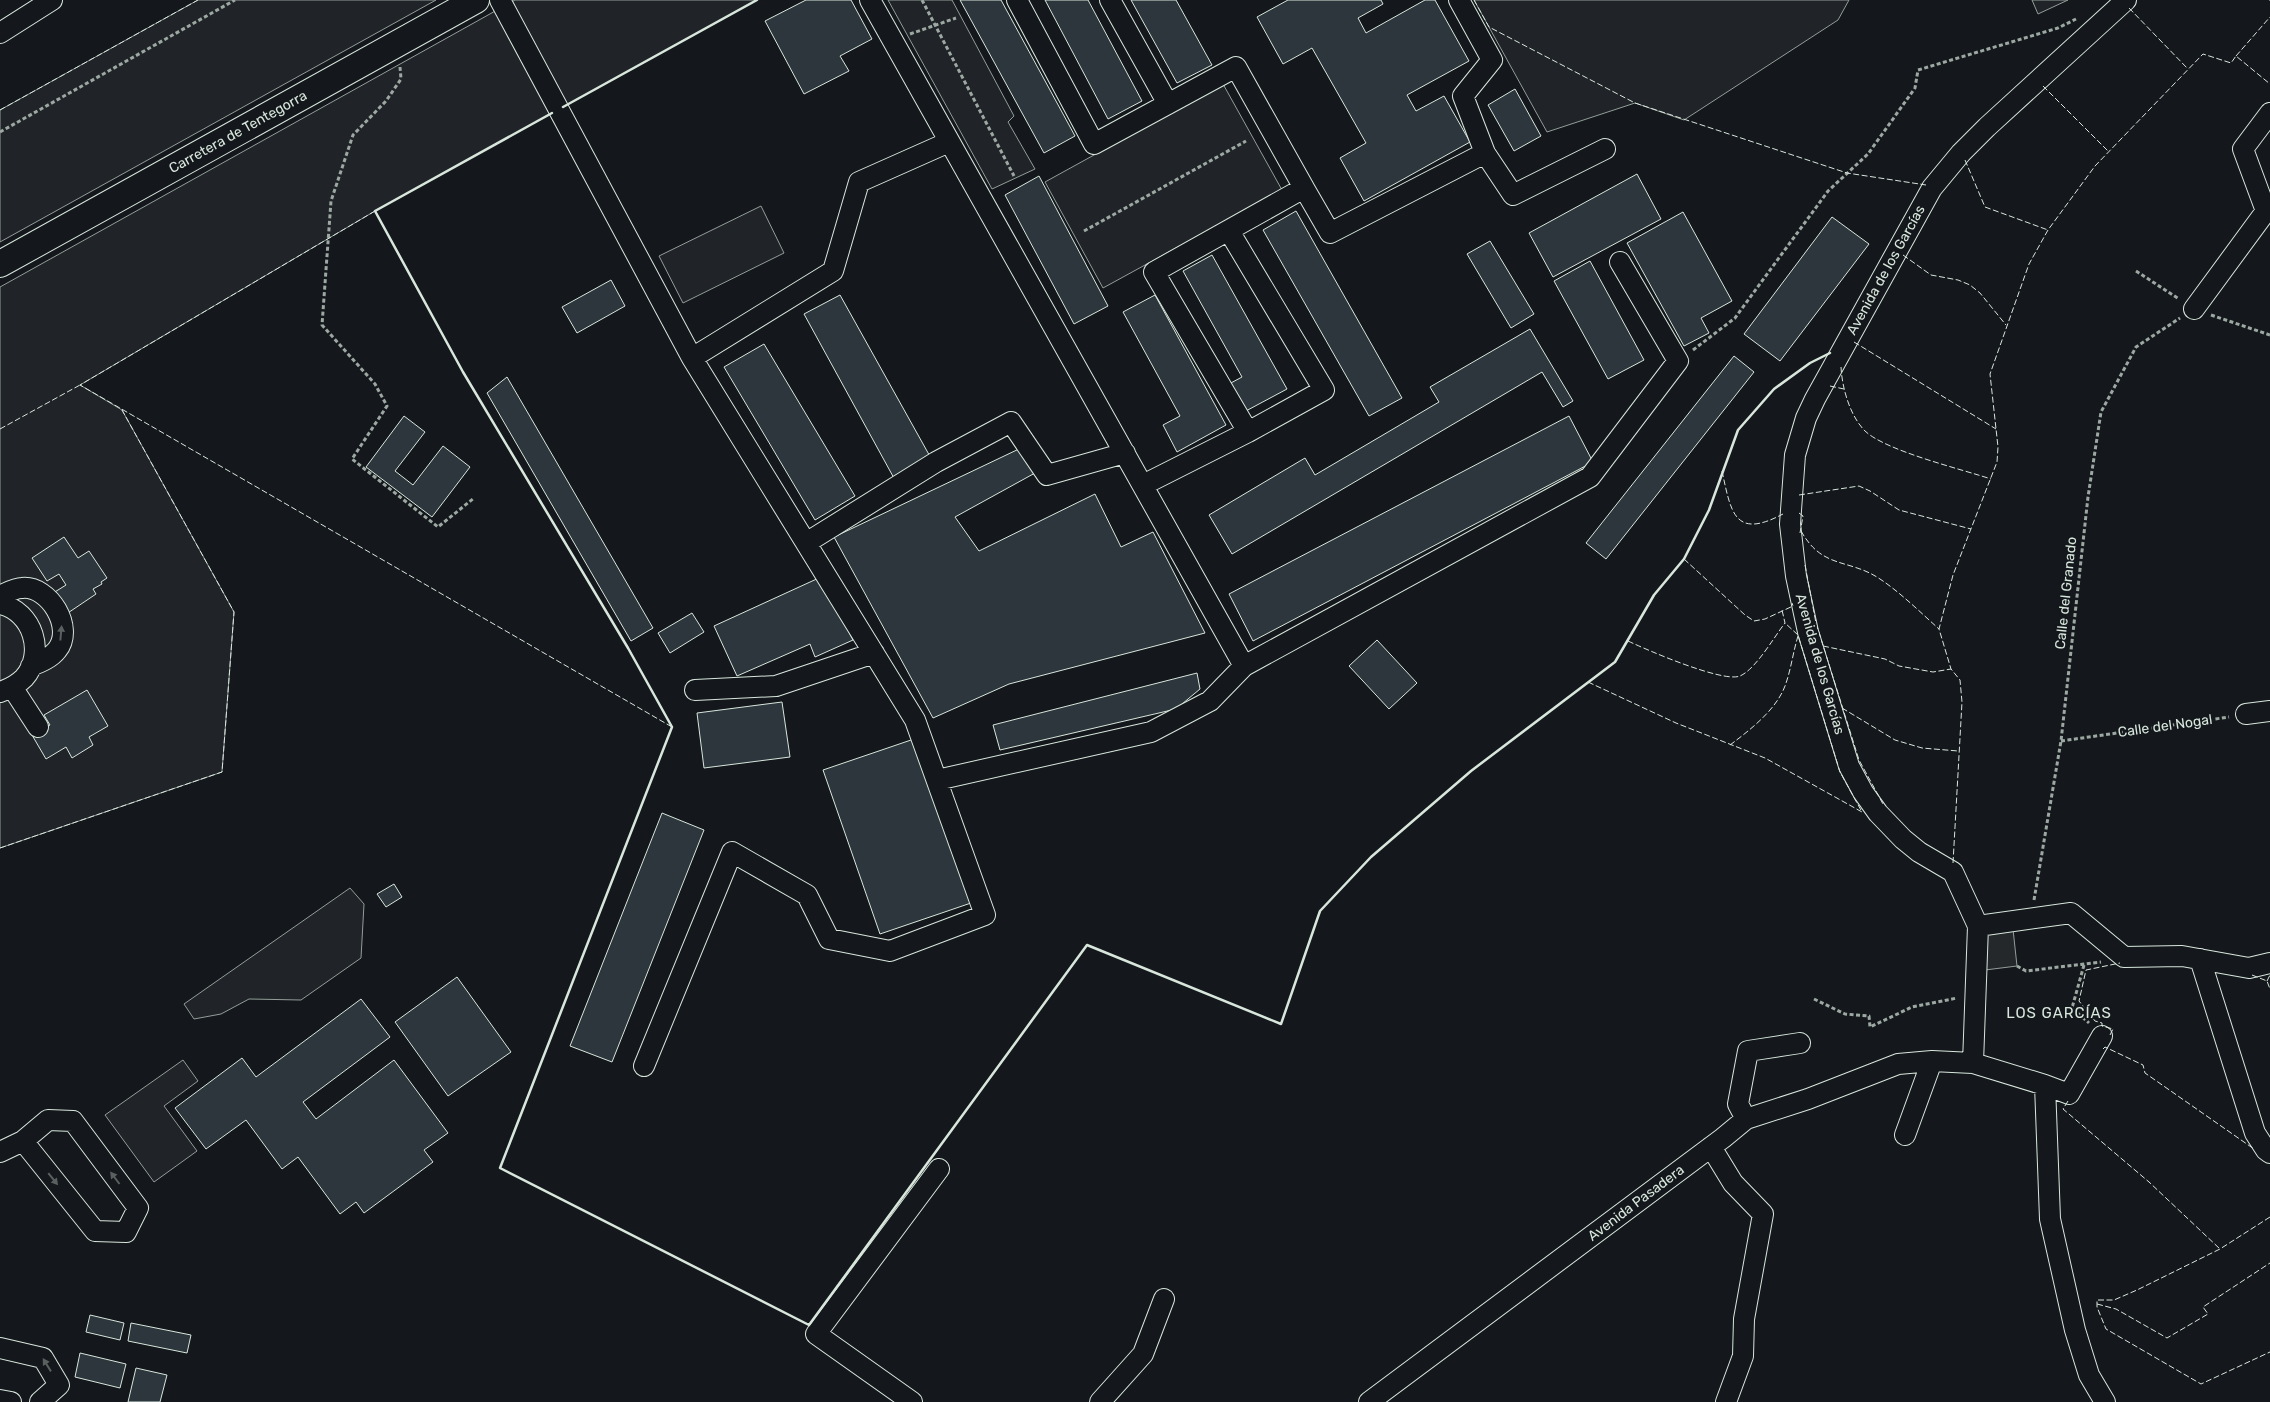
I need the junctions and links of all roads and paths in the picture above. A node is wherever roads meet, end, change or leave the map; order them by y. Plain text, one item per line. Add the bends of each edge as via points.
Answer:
1 (52, 0) edge
2 (235, 0) edge
3 (476, 0) edge
4 (500, 0) edge
5 (870, 0) edge
6 (922, 0) edge
7 (1017, 0) edge
8 (1110, 0) edge
9 (1459, 0) edge
10 (2126, 0) edge
11 (2084, 15) dead end
12 (956, 18) dead end
13 (935, 25) junction
14 (0, 33) edge
15 (893, 41) junction
16 (390, 48) junction
17 (1168, 104) junction
18 (2270, 113) edge
19 (0, 132) edge
20 (1246, 141) dead end
21 (950, 142) junction
22 (1605, 149) dead end
23 (1485, 153) junction
24 (1014, 176) dead end
25 (1304, 188) junction
26 (1084, 231) dead end
27 (1229, 231) junction
28 (1620, 262) dead end
29 (0, 264) edge
30 (2194, 309) joint
31 (692, 358) junction
32 (1678, 361) junction
33 (1248, 432) junction
34 (1125, 453) junction
35 (1143, 485) junction
36 (474, 498) dead end
37 (806, 543) junction
38 (0, 596) edge
39 (0, 604) edge
40 (874, 653) junction
41 (32, 666) junction
42 (1244, 666) junction
43 (6, 689) edge
44 (695, 690) dead end
45 (2270, 711) edge
46 (2246, 714) joint
47 (38, 727) dead end
48 (2061, 741) junction
49 (937, 780) junction
50 (2031, 918) junction
51 (1978, 926) junction
52 (2124, 958) junction
53 (2200, 959) junction
54 (2270, 962) edge
55 (2084, 965) junction
56 (2017, 966) dead end
57 (1960, 997) dead end
58 (1814, 999) dead end
59 (2102, 1036) joint
60 (1800, 1043) dead end
61 (1932, 1061) junction
62 (1974, 1063) junction
63 (644, 1066) dead end
64 (2045, 1085) junction
65 (1746, 1119) junction
66 (1905, 1135) dead end
67 (23, 1141) junction
68 (1711, 1147) junction
69 (0, 1152) edge
70 (2270, 1153) edge
71 (939, 1169) dead end
72 (1164, 1299) dead end
73 (0, 1348) edge
74 (0, 1400) edge
75 (10, 1402) edge
76 (40, 1402) edge
77 (912, 1402) edge
78 (1100, 1402) edge
79 (1369, 1402) edge
80 (1726, 1402) edge
81 (2105, 1402) edge

1 - 14 street
2 - 19 path
3 - 16 main road, Carretera de Tentegorra
4 - 31 street
5 - 15 street
6 - 13 path
7 - 17 street via 1094,144
8 - 17 street
9 - 23 street via 1492,60 1462,96
10 - 51 street, Avenida de los Garcías via 1961,153 1932,188 1815,399 1795,456 1790,524 1796,576 1808,632 1849,766 1862,792 1890,827 1920,852 1953,872
11 - 32 path via 2058,28 1918,70 1915,88 1868,154 1828,191 1735,318
12 - 13 path
13 - 15 path
13 - 24 path
15 - 21 street
16 - 29 main road, Carretera de Tentegorra
16 - 36 path via 399,65 401,79 386,101 353,134 331,201 322,325 375,384 387,406 352,459 438,527
17 - 25 street via 1236,67
18 - 30 street via 2244,149 2266,211
20 - 26 path
21 - 31 street via 859,182 834,271
21 - 34 street
22 - 23 street via 1513,195
23 - 25 street via 1330,232
25 - 27 street
27 - 33 street via 1154,272
27 - 33 street via 1324,390
28 - 32 street
30 - 48 path, Calle del Granado via 2136,347 2101,412 2088,497
31 - 37 street
32 - 42 street via 1590,477
33 - 35 street
34 - 35 street
34 - 37 street via 1047,475 1011,422 936,462
35 - 42 street
37 - 40 street
41 -> 38 street via 58,649 64,632 60,618 47,597 36,590 22,588
39 - 41 street via 17,611 28,623 35,644
40 - 44 street via 776,686
40 - 49 street via 915,720
41 - 43 street via 24,678
42 - 49 street via 1210,701 1151,732
43 - 47 street
45 - 46 street
46 - 48 path, Calle del Nogal
48 - 50 path, Calle del Granado
49 - 63 street via 986,915 890,951 829,939 807,895 732,852
50 - 51 street
50 - 52 street via 2071,913
51 - 62 street, Avenida de los Garcías
52 - 53 street via 2182,956
52 - 55 path
53 - 54 street via 2249,968
53 - 70 street via 2255,1133
55 - 56 path via 2026,971
55 - 59 path via 2072,1008
57 - 58 path via 1912,1007 1870,1027 1869,1016 1845,1014
59 - 64 street, Avenida Pasadera via 2069,1094
60 - 65 street via 1748,1051 1738,1104
61 - 62 street, Avenida Pasadera
61 - 65 street, Avenida Pasadera via 1898,1064
61 - 66 street
62 - 64 street, Avenida Pasadera
64 - 81 street via 2050,1219 2075,1330 2089,1375
65 - 68 street, Avenida Pasadera
67 -> 67 street via 95,1231 126,1232 138,1208 73,1122 48,1120
67 - 69 street
68 - 79 street, Avenida Pasadera
68 - 80 street via 1733,1182 1763,1214 1744,1319 1743,1356
71 - 77 street via 816,1334
72 - 78 street via 1143,1354
76 -> 73 street via 59,1385 43,1358
74 - 75 street

